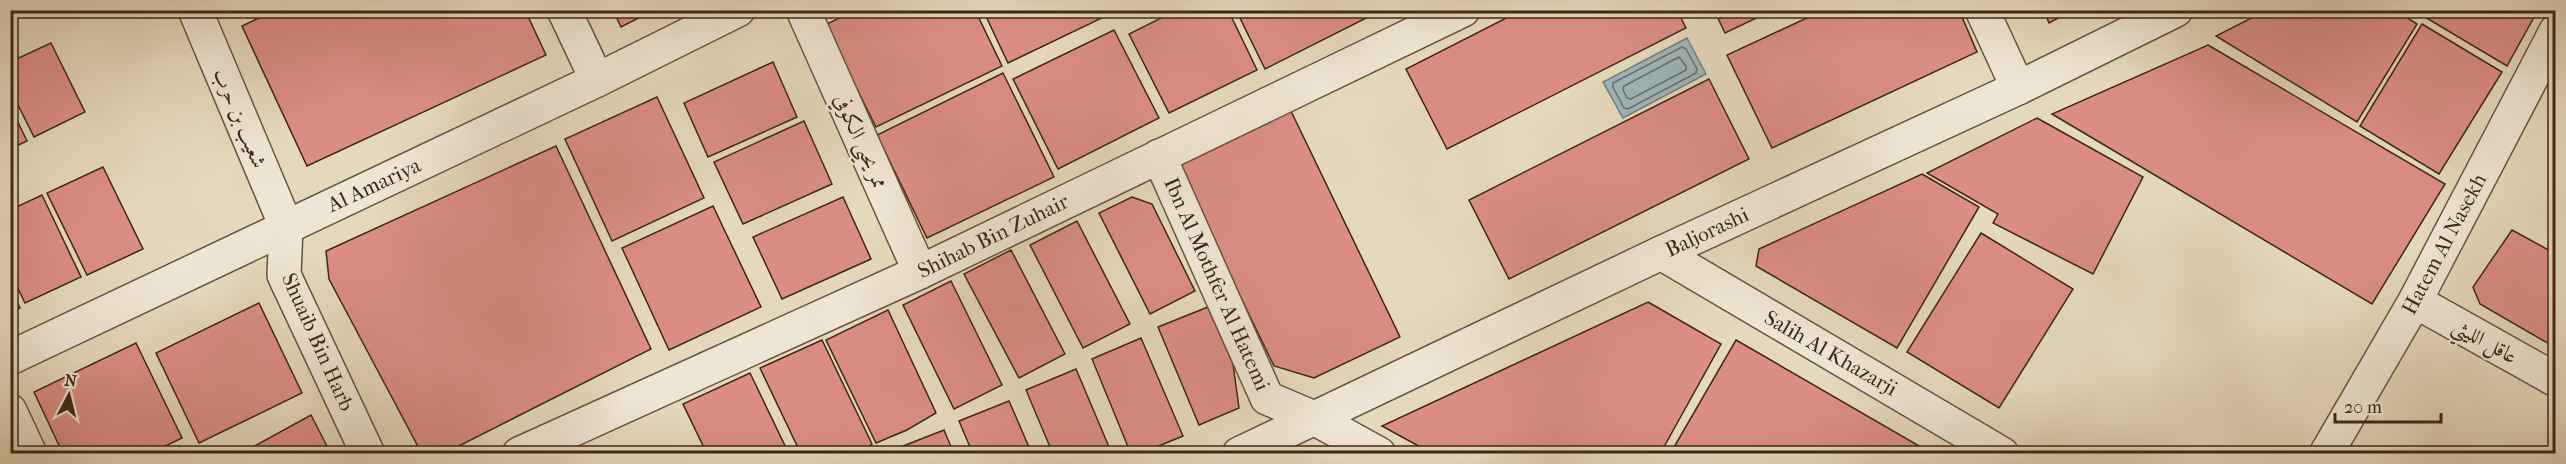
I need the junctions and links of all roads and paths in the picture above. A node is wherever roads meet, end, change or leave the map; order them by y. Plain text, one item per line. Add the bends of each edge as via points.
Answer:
1 (195, 10) edge
2 (564, 10) edge
3 (738, 10) edge
4 (803, 10) edge
5 (1463, 10) edge
6 (1982, 10) edge
7 (2176, 10) edge
8 (2556, 31) edge
9 (597, 80) junction
10 (2018, 88) junction
11 (1159, 156) junction
12 (286, 226) junction
13 (1661, 253) junction
14 (920, 272) junction
15 (2415, 301) junction
16 (10, 358) edge
17 (2556, 380) edge
18 (10, 411) edge
19 (1314, 418) junction
20 (30, 453) edge
21 (368, 453) edge
22 (519, 453) edge
23 (1239, 453) edge
24 (1378, 453) edge
25 (2002, 453) edge
26 (2326, 453) edge

1 - 12 street, شعيب بن حرب
2 - 9 street
3 - 9 street, Al Amariya
4 - 14 street, ممر يحيى الكوفي
5 - 11 street, Shihab Bin Zuhair
6 - 10 street
7 - 10 street, Baljorashi
8 - 15 street, Hatem Al Nasekh
9 - 12 street, Al Amariya
10 - 13 street, Baljorashi
11 - 14 street, Shihab Bin Zuhair
11 - 19 street, Ibn Al Mothfer Al Hatemi via 1267,398
12 - 16 street, Al Amariya
12 - 21 street, Shuaib Bin Harb via 284,275
13 - 19 street, Baljorashi
13 - 25 street, Salih Al Khazarji
14 - 22 street, Shihab Bin Zuhair
15 - 17 street, عاقل الليثي
15 - 26 street, Hatem Al Nasekh
18 - 20 street
19 - 23 street, Baljorashi
19 - 24 street, Ibn Al Mothfer Al Hatemi

